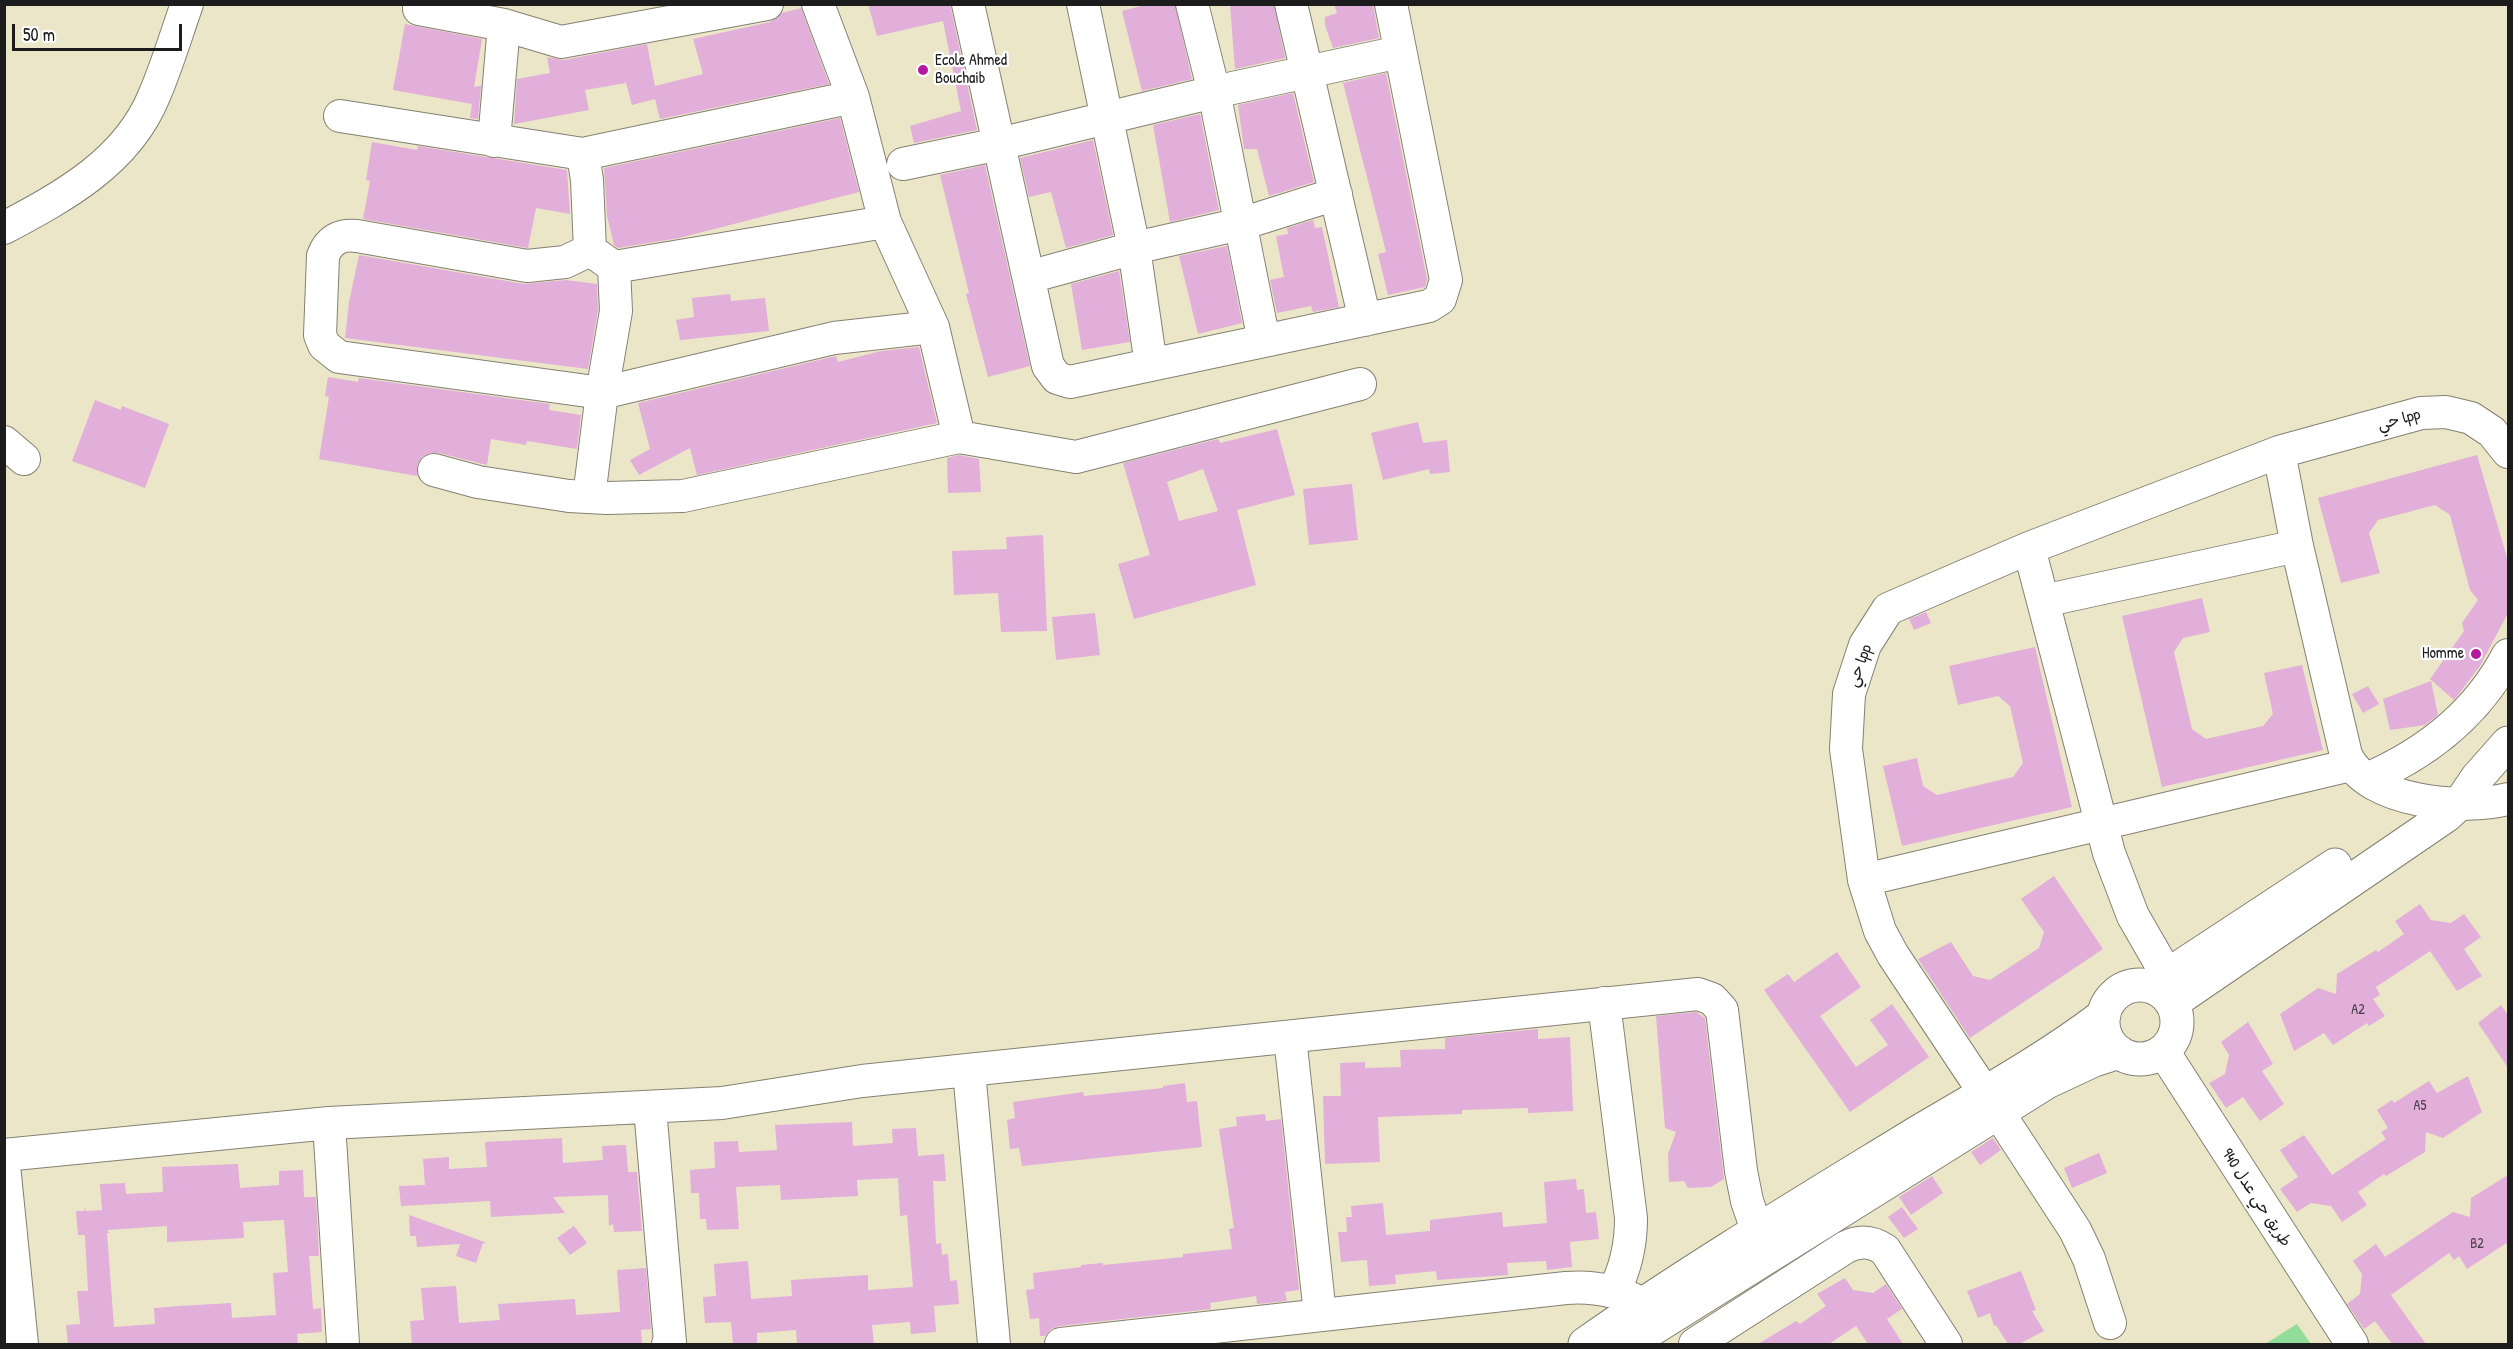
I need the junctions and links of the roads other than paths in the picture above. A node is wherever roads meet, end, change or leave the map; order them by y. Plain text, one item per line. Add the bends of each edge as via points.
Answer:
1 (187, 4) edge
2 (766, 4) edge
3 (818, 4) edge
4 (968, 4) edge
5 (1083, 4) edge
6 (1192, 4) edge
7 (1291, 4) edge
8 (1391, 4) edge
9 (419, 9) dead end
10 (504, 25) junction
11 (1400, 52) junction
12 (1307, 72) junction
13 (1215, 92) junction
14 (853, 97) junction
15 (340, 116) dead end
16 (1106, 120) junction
17 (494, 141) junction
18 (999, 144) junction
19 (583, 154) junction
20 (903, 164) dead end
21 (1336, 194) junction
22 (885, 222) junction
23 (1241, 224) junction
24 (4, 228) edge
25 (1134, 248) junction
26 (602, 259) junction
27 (1029, 277) junction
28 (1365, 320) junction
29 (933, 327) junction
30 (1264, 341) junction
31 (1152, 365) junction
32 (1360, 384) dead end
33 (602, 393) junction
34 (959, 437) junction
35 (2279, 452) junction
36 (2508, 452) edge
37 (434, 470) dead end
38 (589, 497) junction
39 (2297, 546) junction
40 (2029, 548) junction
41 (2043, 601) junction
42 (2508, 655) edge
43 (2508, 743) edge
44 (2359, 772) junction
45 (2456, 795) junction
46 (2508, 799) edge
47 (2102, 825) junction
48 (1864, 880) junction
49 (2163, 988) junction
50 (1604, 1003) junction
51 (2104, 1015) junction
52 (1290, 1036) junction
53 (2163, 1051) junction
54 (2120, 1052) junction
55 (969, 1071) junction
56 (1991, 1102) junction
57 (650, 1108) junction
58 (329, 1123) junction
59 (4, 1155) edge
60 (4, 1165) edge
61 (1757, 1230) junction
62 (1628, 1298) junction
63 (1320, 1314) junction
64 (2110, 1323) dead end
65 (22, 1344) edge
66 (343, 1344) edge
67 (668, 1344) edge
68 (994, 1344) edge
69 (1061, 1344) edge
70 (1585, 1344) edge
71 (1628, 1344) edge
72 (1695, 1344) edge
73 (1946, 1344) edge
74 (2352, 1344) edge

1 - 24 street via 153,98 138,126 117,152 63,196
2 - 10 street via 561,42
3 - 14 street
4 - 18 street
5 - 16 street
6 - 13 street
7 - 12 street
8 - 11 street
9 - 10 street
10 - 17 street
11 - 12 street
11 - 28 street via 1446,286 1440,299 1429,306
12 - 13 street
12 - 21 street
13 - 16 street
13 - 23 street
14 - 19 street
14 - 22 street
15 - 17 street
16 - 18 street
16 - 25 street
17 - 19 street
18 - 20 street
18 - 27 street
19 - 26 street
21 - 23 street
21 - 28 street
22 - 26 street
22 - 29 street
23 - 25 street
23 - 30 street
25 - 27 street
25 - 31 street
26 - 33 street via 616,310
26 - 33 street via 527,266 357,236 340,237 326,248 323,256 320,335 330,352 339,357
27 - 31 street via 1048,366 1057,378 1070,382
28 - 30 street
29 - 33 street via 834,338
29 - 34 street
30 - 31 street
32 - 34 street via 1076,457
33 - 38 street
34 - 38 street via 683,496
35 - 36 street, حي lpp via 2434,411 2471,418 2492,432
35 - 39 street
35 - 40 street, حي lpp
37 - 38 street via 523,490
39 - 41 street
39 - 44 street via 2346,755
40 - 41 street
40 - 48 street, حي lpp via 1888,609 1865,645 1849,694 1846,749
41 - 47 street
42 - 44 street via 2476,703 2437,740 2415,755
43 - 45 main road
44 - 45 street via 2388,789
44 - 47 street
45 - 46 street via 2475,804
45 - 49 main road via 2447,815
47 - 48 street
47 - 49 street via 2120,885
48 - 56 street, حي lpp via 1880,931 1893,955
49 - 51 main road via 2139,984 2126,987 2108,1003
49 - 53 main road via 2178,1022
50 - 52 street
50 - 61 street via 1698,994 1718,1004 1722,1010 1743,1186
50 - 62 street via 1631,1218 1630,1248 1621,1278
51 - 54 main road via 2106,1036
51 - 56 main road
52 - 55 street
52 - 63 street
53 - 54 main road via 2141,1059
53 - 74 street, طريق حي عدل 940
54 - 56 main road
55 - 57 street via 862,1081 722,1103
55 - 68 street
56 - 61 main road
56 - 64 street, حي lpp via 2075,1230
56 - 71 main road
57 - 58 street
57 - 67 street
58 - 59 street
58 - 66 street
60 - 65 street
61 - 62 main road
62 - 63 street via 1590,1287 1566,1288
62 - 70 main road
63 - 69 street
72 - 73 street via 1846,1247 1862,1242 1885,1250

